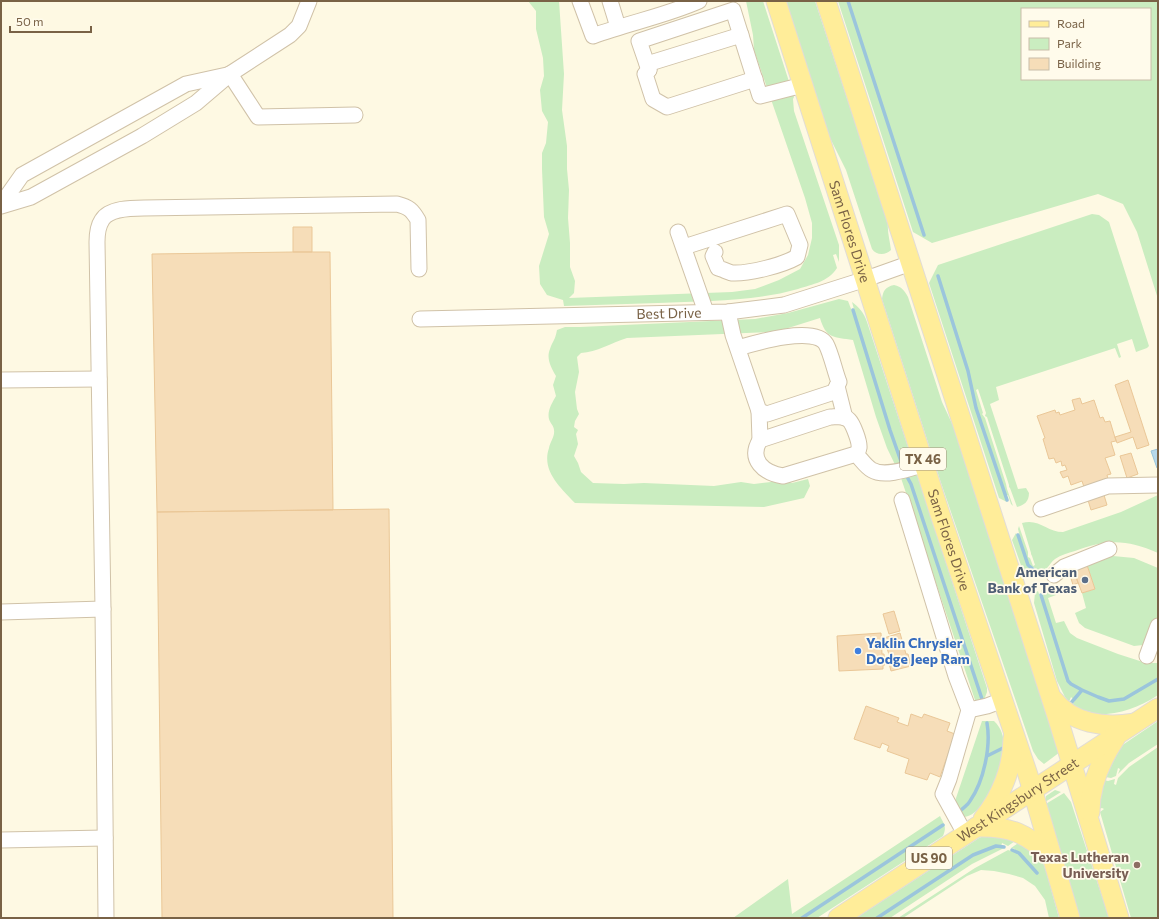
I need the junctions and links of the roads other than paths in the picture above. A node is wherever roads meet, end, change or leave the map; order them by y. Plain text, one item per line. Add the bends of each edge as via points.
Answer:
1 (309, 1) edge
2 (580, 1) edge
3 (610, 1) edge
4 (699, 1) edge
5 (776, 1) edge
6 (826, 1) edge
7 (731, 6) edge
8 (618, 27) junction
9 (741, 35) junction
10 (648, 67) junction
11 (230, 74) junction
12 (755, 79) junction
13 (803, 85) junction
14 (355, 115) dead end
15 (1, 205) edge
16 (678, 232) dead end
17 (712, 245) junction
18 (684, 247) junction
19 (911, 263) junction
20 (419, 269) dead end
21 (866, 279) junction
22 (706, 312) junction
23 (728, 312) junction
24 (420, 319) dead end
25 (738, 348) junction
26 (99, 379) junction
27 (1, 380) edge
28 (837, 386) junction
29 (759, 411) junction
30 (845, 418) junction
31 (760, 440) junction
32 (856, 454) junction
33 (925, 464) junction
34 (1158, 485) edge
35 (902, 500) dead end
36 (1041, 509) dead end
37 (1109, 549) dead end
38 (1054, 575) dead end
39 (102, 609) junction
40 (1, 612) edge
41 (1158, 626) edge
42 (1147, 656) dead end
43 (1050, 694) junction
44 (1003, 700) junction
45 (1158, 708) edge
46 (969, 710) junction
47 (1137, 722) junction
48 (1012, 728) junction
49 (1119, 734) junction
50 (1072, 765) junction
51 (1033, 791) junction
52 (1090, 822) junction
53 (970, 831) junction
54 (105, 838) junction
55 (1, 840) edge
56 (1052, 857) junction
57 (106, 918) edge
58 (838, 918) edge
59 (1070, 918) edge
60 (1119, 918) edge

1 - 11 street via 299,26 290,36
2 - 8 street via 593,36
3 - 8 street
4 - 8 street
5 - 13 main road, Sam Flores Drive / TX 46
6 - 19 main road
7 - 9 street
7 - 10 street via 639,40
9 - 10 street
9 - 12 street
10 - 12 street via 655,72 667,107
11 - 14 street via 258,117
11 - 15 street via 196,103 142,136 31,197
11 - 15 street via 186,84 22,175
12 - 13 street via 760,96
13 - 21 main road, Sam Flores Drive / TX 46
16 - 18 street
17 - 17 street via 787,214 800,245 797,257 791,260 758,271 731,273 723,269 725,264
17 - 18 street
18 - 22 street
19 - 21 street, Best Drive
19 - 43 main road
20 - 26 street via 418,220 407,206 397,204 123,209 102,219 96,242
21 - 23 street, Best Drive via 784,304
21 - 33 main road, Sam Flores Drive / TX 46
22 - 23 street, Best Drive
22 - 24 street, Best Drive
23 - 25 street via 732,335
25 - 28 street via 761,341 815,336 826,343 839,382
25 - 29 street
26 - 27 street
26 - 39 street
28 - 29 street via 834,392 767,414
28 - 30 street
29 - 31 street
30 - 31 street via 830,417
30 - 32 street via 850,421 856,436 859,449
31 - 32 street via 756,452 759,463 764,470 774,475 783,476
32 - 33 street via 872,470 882,473
33 - 44 main road, Sam Flores Drive / TX 46
34 - 36 street via 1108,486
35 - 46 street via 956,676
37 - 38 street via 1064,567
39 - 40 street
39 - 54 street
41 - 42 street
43 - 47 main road via 1067,713 1085,721 1105,725
43 - 50 main road
44 - 46 street
44 - 48 main road, Sam Flores Drive / TX 46
45 - 47 main road, West Kingsbury Street / US 90
46 - 53 street via 943,794
47 - 49 main road, West Kingsbury Street / US 90
48 - 51 main road, Sam Flores Drive / TX 46
48 - 53 main road via 1010,767 992,806
49 - 50 main road, West Kingsbury Street / US 90
49 - 52 main road via 1096,776
50 - 51 main road, West Kingsbury Street / US 90
50 - 52 main road
51 - 53 main road, West Kingsbury Street / US 90
51 - 56 main road, Sam Flores Drive / TX 46
52 - 60 main road
53 - 56 main road via 992,827 1021,833
53 - 58 main road, West Kingsbury Street / US 90
54 - 55 street
54 - 57 street
56 - 59 main road, Sam Flores Drive / TX 46

